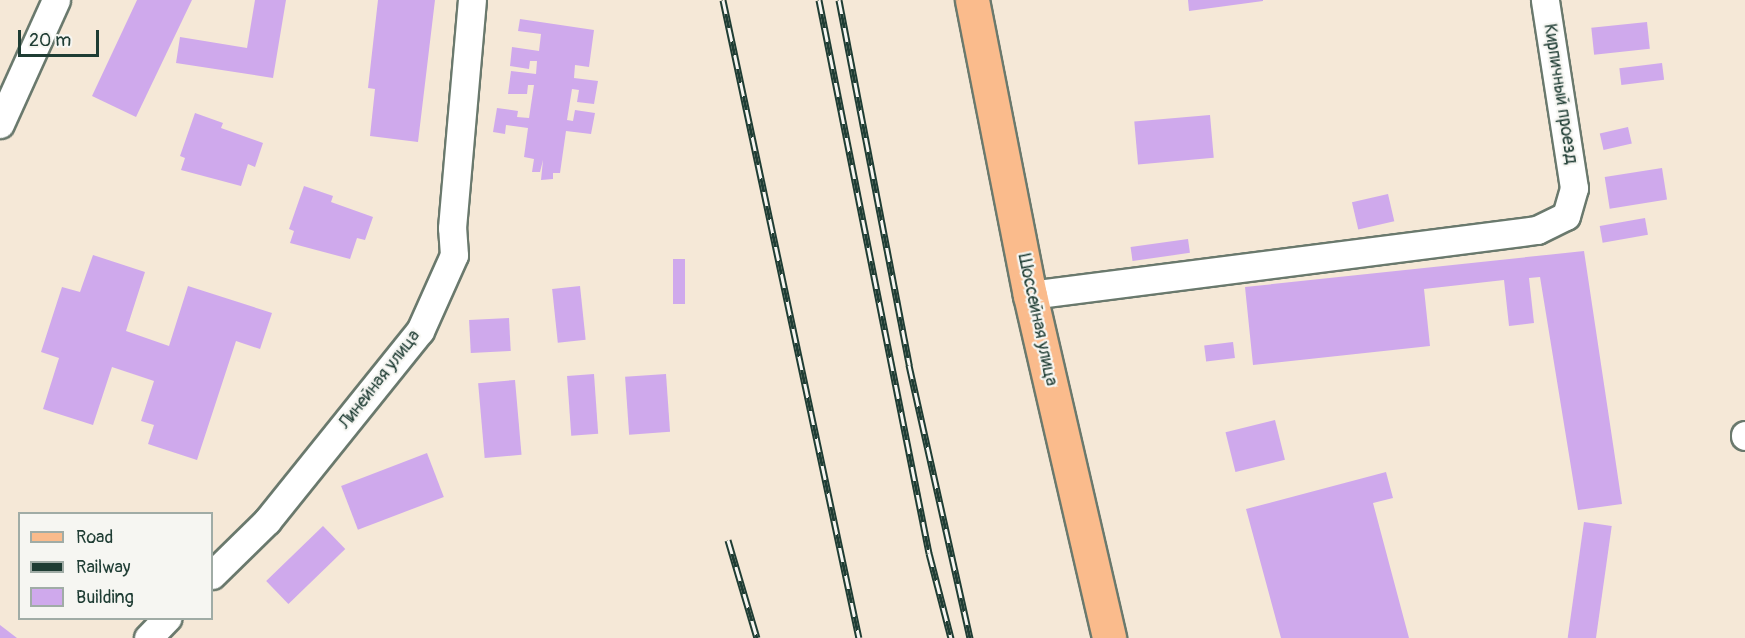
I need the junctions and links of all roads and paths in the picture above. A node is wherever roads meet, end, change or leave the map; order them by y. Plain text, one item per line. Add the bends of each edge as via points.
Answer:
1 (56, 0) edge
2 (472, 0) edge
3 (972, 0) edge
4 (1545, 0) edge
5 (0, 124) edge
6 (1030, 295) junction
7 (213, 574) edge
8 (165, 620) edge
9 (148, 638) edge
10 (1109, 638) edge

1 - 5 street
2 - 7 street, Линейная улица via 452,228 454,255 420,331 267,521
3 - 6 main road, Шоссейная улица
4 - 6 street, Кирпичный проезд via 1574,188 1566,216 1537,230
6 - 10 main road, Шоссейная улица
8 - 9 street

